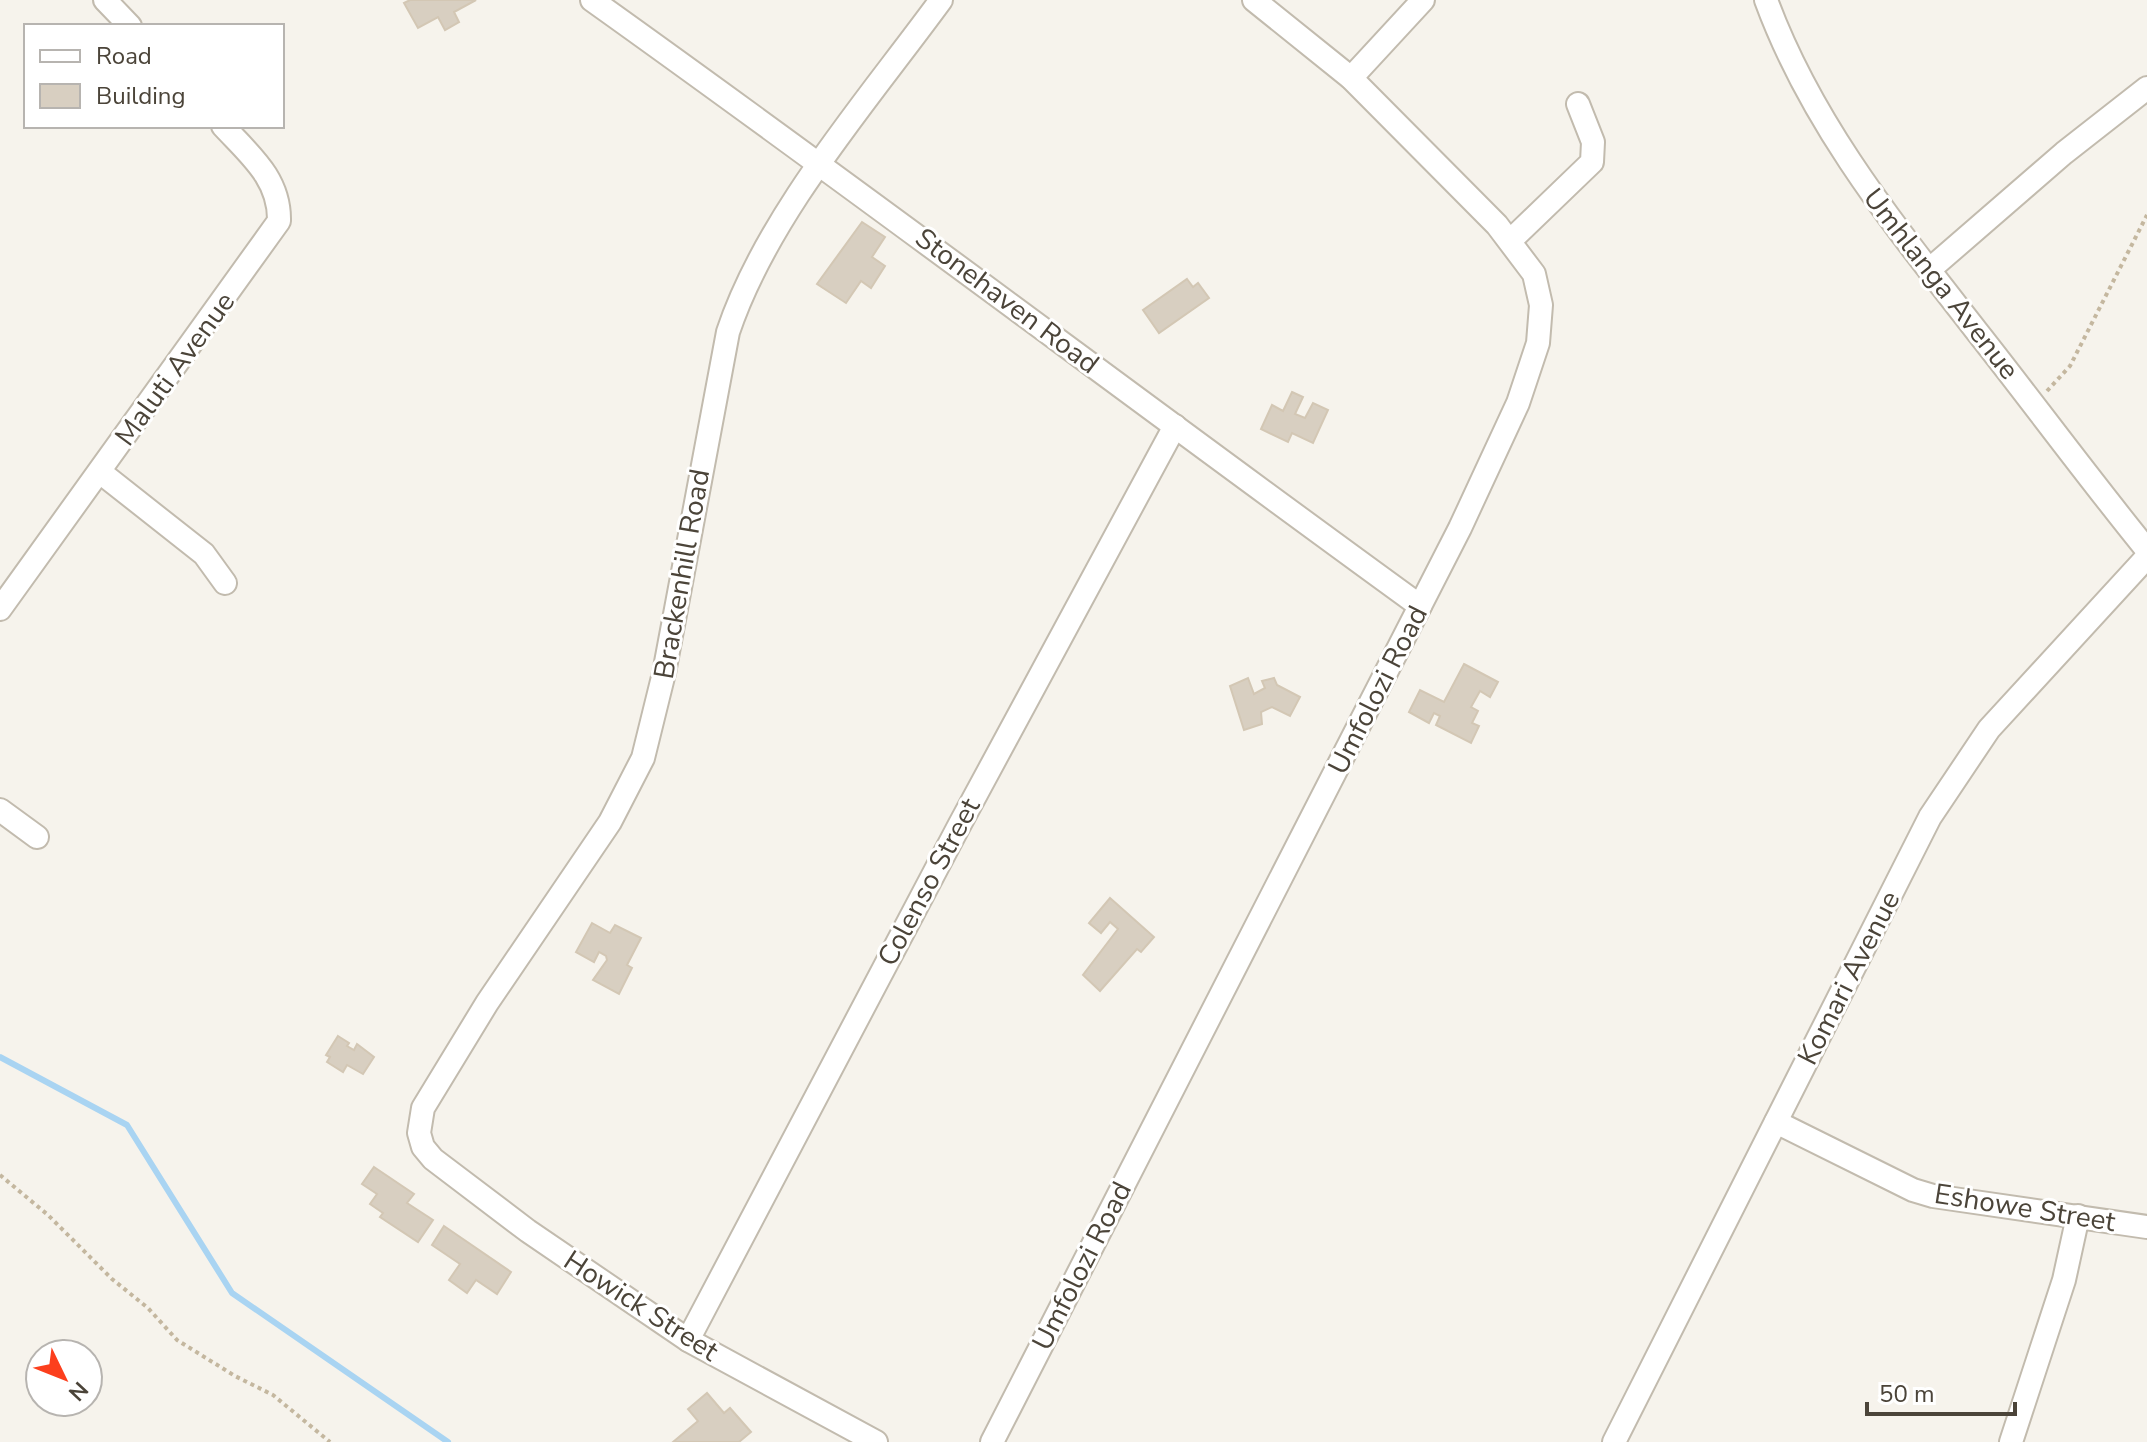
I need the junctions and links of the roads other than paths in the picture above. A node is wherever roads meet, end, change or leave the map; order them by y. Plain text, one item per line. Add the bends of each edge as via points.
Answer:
1 (105, 0) edge
2 (592, 0) edge
3 (941, 0) edge
4 (1254, 0) edge
5 (1423, 0) edge
6 (1766, 0) edge
7 (128, 24) edge
8 (1351, 78) junction
9 (2147, 88) edge
10 (1578, 104) dead end
11 (225, 128) edge
12 (821, 163) junction
13 (1511, 240) junction
14 (1929, 270) junction
15 (1175, 426) junction
16 (100, 472) junction
17 (2147, 550) edge
18 (2147, 557) edge
19 (225, 583) dead end
20 (1420, 606) junction
21 (0, 609) edge
22 (0, 810) edge
23 (37, 837) dead end
24 (1776, 1122) junction
25 (423, 1147) joint
26 (2078, 1216) junction
27 (2147, 1227) edge
28 (688, 1340) junction
29 (876, 1442) edge
30 (992, 1442) edge
31 (1614, 1442) edge
32 (2011, 1442) edge

1 - 7 street
2 - 12 street, Stonehaven Road
3 - 12 street, Brackenhill Road
4 - 8 street, Umfolozi Road
5 - 8 street
6 - 14 street, Umhlanga Avenue via 1826,128
8 - 13 street, Umfolozi Road
9 - 14 street
10 - 13 street via 1593,142 1592,162
11 - 16 street, Maluti Avenue via 277,191 279,221
12 - 15 street, Stonehaven Road
12 - 25 street, Brackenhill Road via 756,264 728,332 643,758 610,822 444,1069 420,1120
13 - 20 street, Umfolozi Road via 1538,289 1538,343 1518,403
14 - 17 street, Umhlanga Avenue
15 - 20 street, Stonehaven Road
15 - 28 street, Colenso Street
16 - 19 street via 204,554
16 - 21 street, Maluti Avenue
18 - 24 street, Komari Avenue via 2019,694 1959,772 1930,817
20 - 30 street, Umfolozi Road
22 - 23 street
24 - 26 street, Eshowe Street via 1913,1190
24 - 31 street, Komari Avenue
25 - 28 street, Howick Street via 446,1171 516,1223
26 - 27 street, Eshowe Street
26 - 32 street via 2064,1280
28 - 29 street, Howick Street

